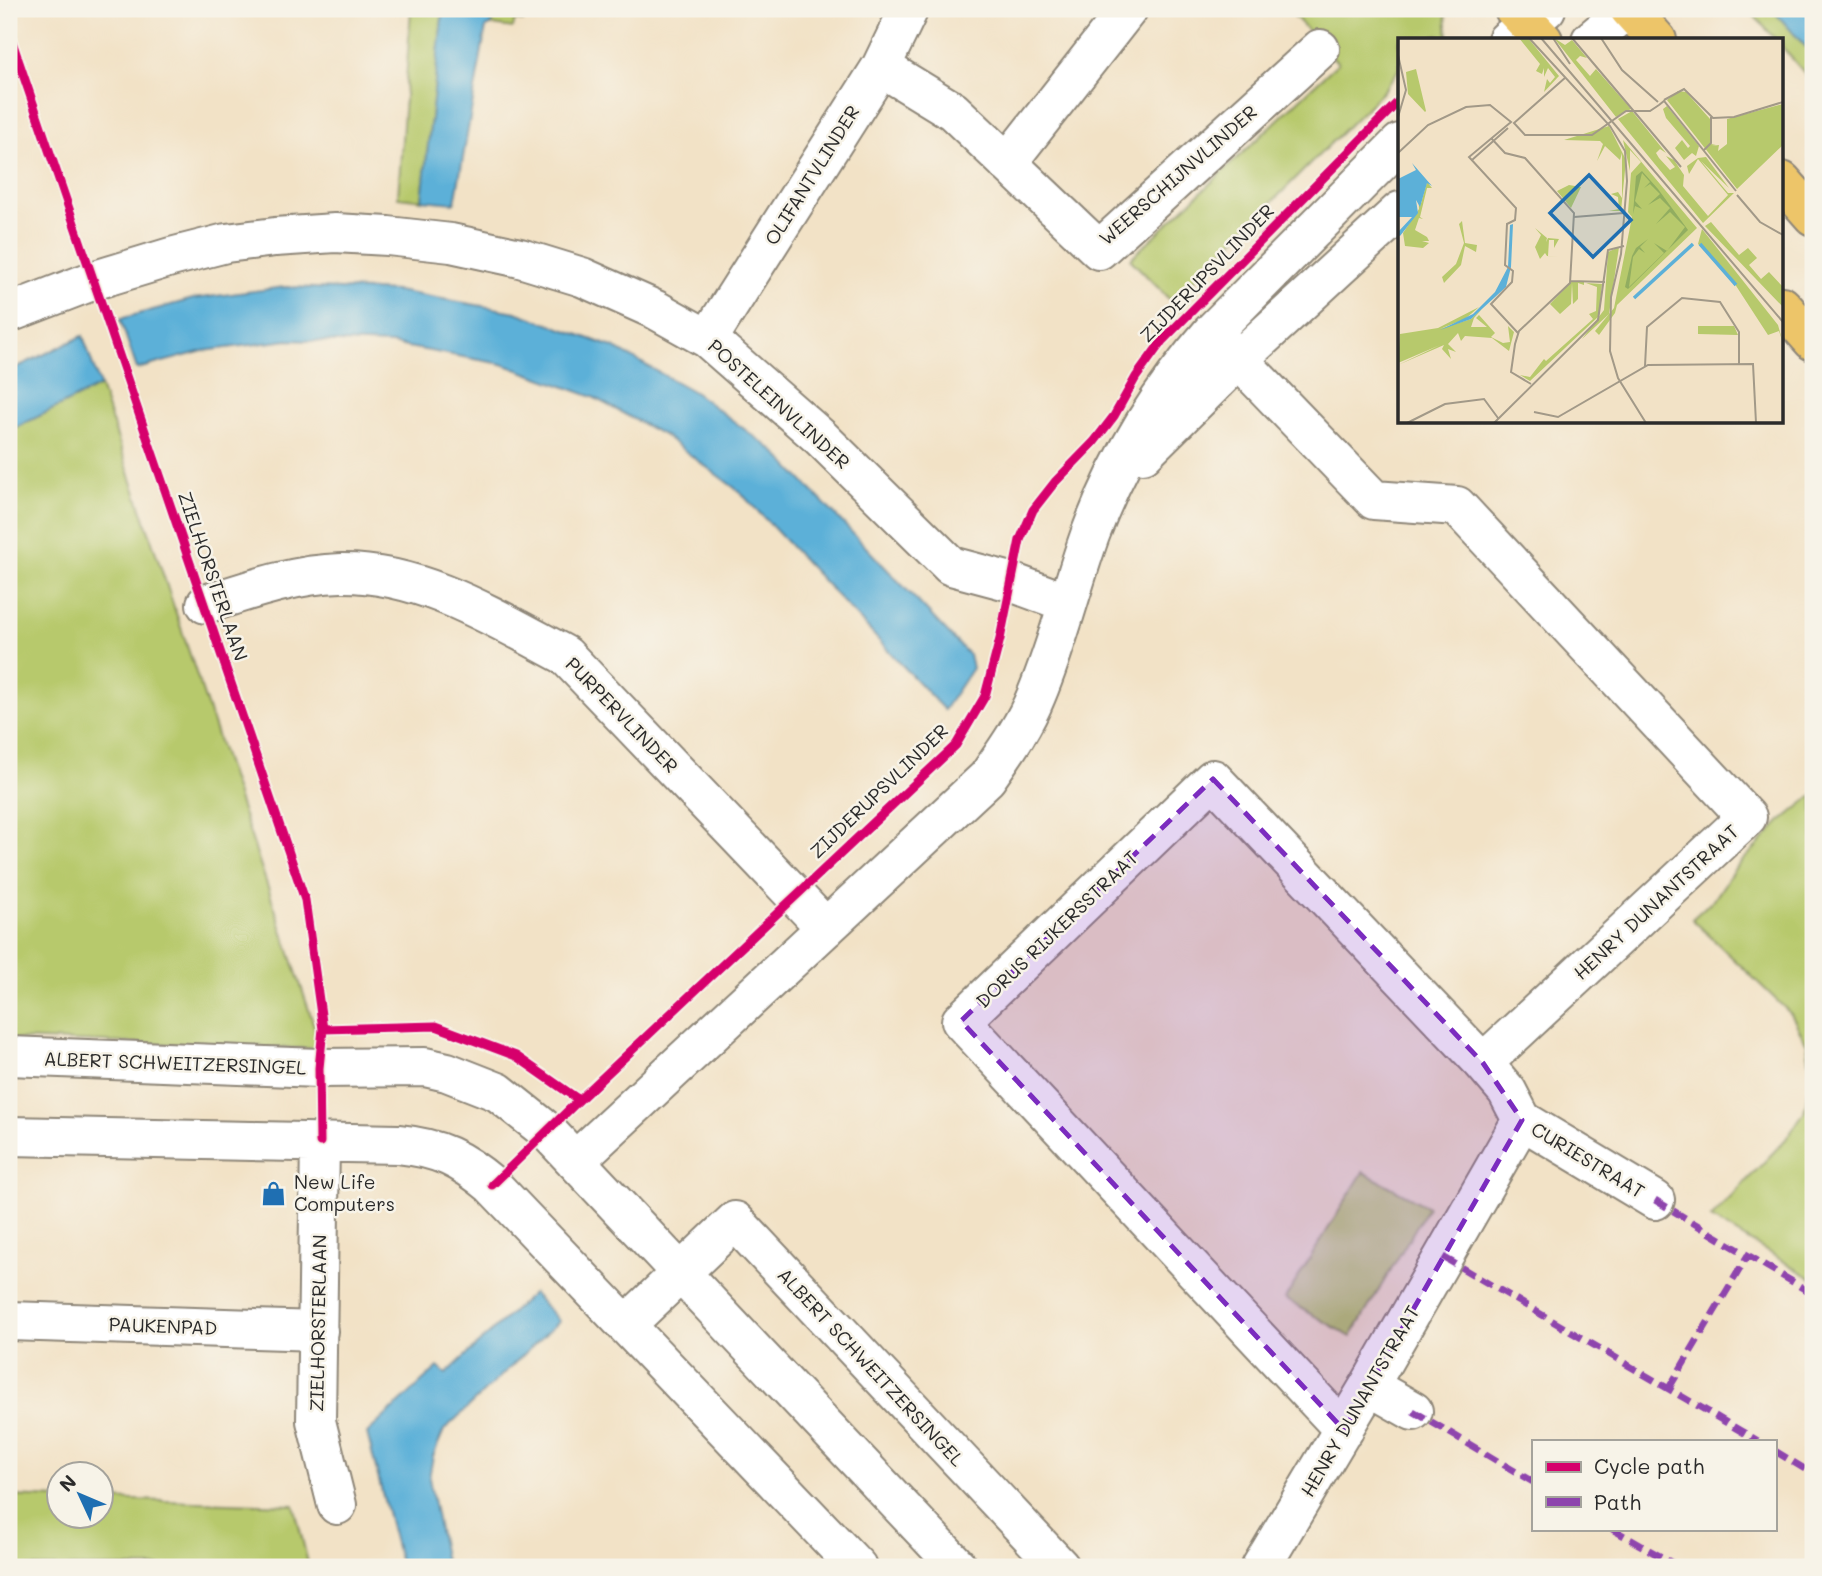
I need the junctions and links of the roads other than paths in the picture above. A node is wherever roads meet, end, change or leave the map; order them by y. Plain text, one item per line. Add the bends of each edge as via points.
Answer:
1 (1128, 9) edge
2 (1628, 9) edge
3 (908, 10) edge
4 (1593, 38) edge
5 (1655, 38) edge
6 (1320, 49) dead end
7 (881, 66) junction
8 (1398, 146) edge
9 (1007, 163) junction
10 (1784, 183) edge
11 (1398, 213) edge
12 (1813, 216) edge
13 (1784, 308) edge
14 (9, 313) edge
15 (1212, 332) junction
16 (708, 340) junction
17 (1813, 341) edge
18 (1240, 359) junction
19 (1114, 483) junction
20 (1068, 603) junction
21 (206, 604) dead end
22 (826, 928) junction
23 (9, 1056) edge
24 (1483, 1063) junction
25 (1521, 1120) junction
26 (9, 1136) edge
27 (320, 1142) junction
28 (575, 1161) junction
29 (1655, 1200) dead end
30 (681, 1273) junction
31 (9, 1321) edge
32 (627, 1324) junction
33 (318, 1331) junction
34 (1369, 1386) junction
35 (1413, 1411) dead end
36 (1343, 1430) junction
37 (337, 1505) dead end
38 (857, 1567) edge
39 (958, 1567) edge
40 (1060, 1567) edge
41 (1261, 1567) edge

1 - 9 street
2 - 4 street
2 - 5 main road
3 - 7 street, OLIFANTVLINDER
6 - 9 street, WEERSCHIJNVLINDER via 1099,250
7 - 9 street, WEERSCHIJNVLINDER via 953,111
7 - 16 street, OLIFANTVLINDER
8 - 15 street
10 - 12 main road
11 - 18 street
13 - 17 main road
14 - 16 street, POSTELEINVLINDER via 92,281 226,243 335,233 451,243 520,258 582,277 656,310
15 - 18 street, HENRY DUNANTSTRAAT
15 - 19 street via 1140,428
16 - 20 street, POSTELEINVLINDER via 821,439 951,566
18 - 19 street
18 - 24 street, HENRY DUNANTSTRAAT via 1374,500 1457,506 1747,817
19 - 20 street
20 - 22 street via 1035,698 987,778
21 - 22 street, PURPERVLINDER via 278,582 339,573 380,575 465,603 515,628 565,655
22 - 28 street
23 - 28 street, ALBERT SCHWEITZERSINGEL via 319,1068 425,1067 498,1092 547,1131
24 - 25 street via 1507,1091
24 - 36 street, DORUS RIJKERSSTRAAT via 1213,779 961,1021
25 - 29 street, CURIESTRAAT
25 - 34 street, HENRY DUNANTSTRAAT
26 - 27 street
27 - 32 street via 425,1146 467,1165
27 - 33 street, ZIELHORSTERLAAN
28 - 30 street, ALBERT SCHWEITZERSINGEL
30 - 32 street, ALBERT SCHWEITZERSINGEL
30 - 39 street, ALBERT SCHWEITZERSINGEL
30 - 40 street, ALBERT SCHWEITZERSINGEL via 735,1221
31 - 33 street, PAUKENPAD
32 - 38 street
33 - 37 street, ZIELHORSTERLAAN via 316,1422
34 - 35 street
34 - 36 street, HENRY DUNANTSTRAAT
36 - 41 street, HENRY DUNANTSTRAAT

